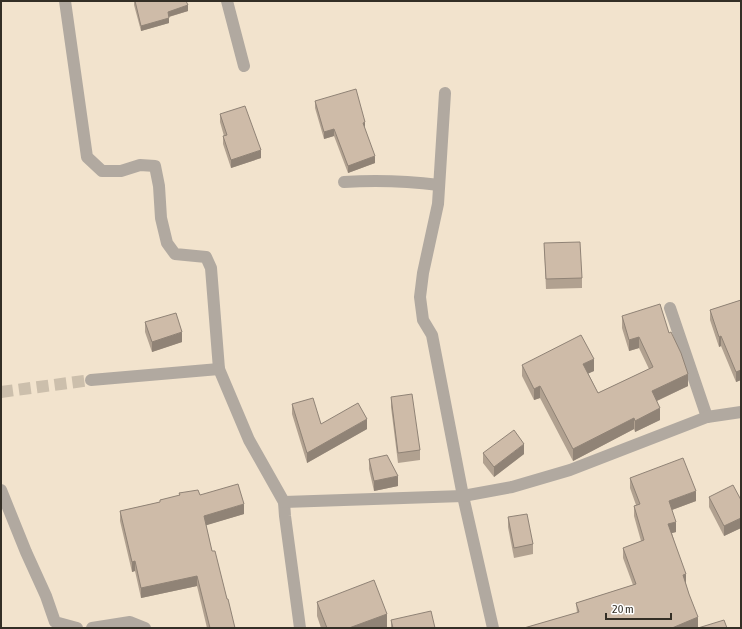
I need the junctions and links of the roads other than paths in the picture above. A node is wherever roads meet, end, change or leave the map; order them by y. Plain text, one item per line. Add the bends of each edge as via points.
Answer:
1 (65, 1) edge
2 (227, 1) edge
3 (244, 66) dead end
4 (445, 93) dead end
5 (344, 182) dead end
6 (439, 185) junction
7 (670, 308) dead end
8 (218, 369) junction
9 (91, 380) tunnel mouth
10 (741, 412) edge
11 (707, 417) junction
12 (1, 490) edge
13 (463, 496) junction
14 (284, 502) junction
15 (77, 628) edge
16 (92, 628) edge
17 (145, 628) edge
18 (300, 628) edge
19 (493, 628) edge

1 - 8 street via 87,157 102,171 121,171 140,165 155,166 161,218 167,243 175,254 206,257 211,268
2 - 3 street
4 - 6 street
5 - 6 street via 363,180
6 - 13 street via 438,204 420,297 423,320 432,335
7 - 11 street
8 - 9 street
8 - 14 street via 249,440
10 - 11 street
11 - 13 street via 570,470 512,487
12 - 15 street via 55,622
13 - 14 street
13 - 19 street
14 - 18 street
16 - 17 street via 130,622

